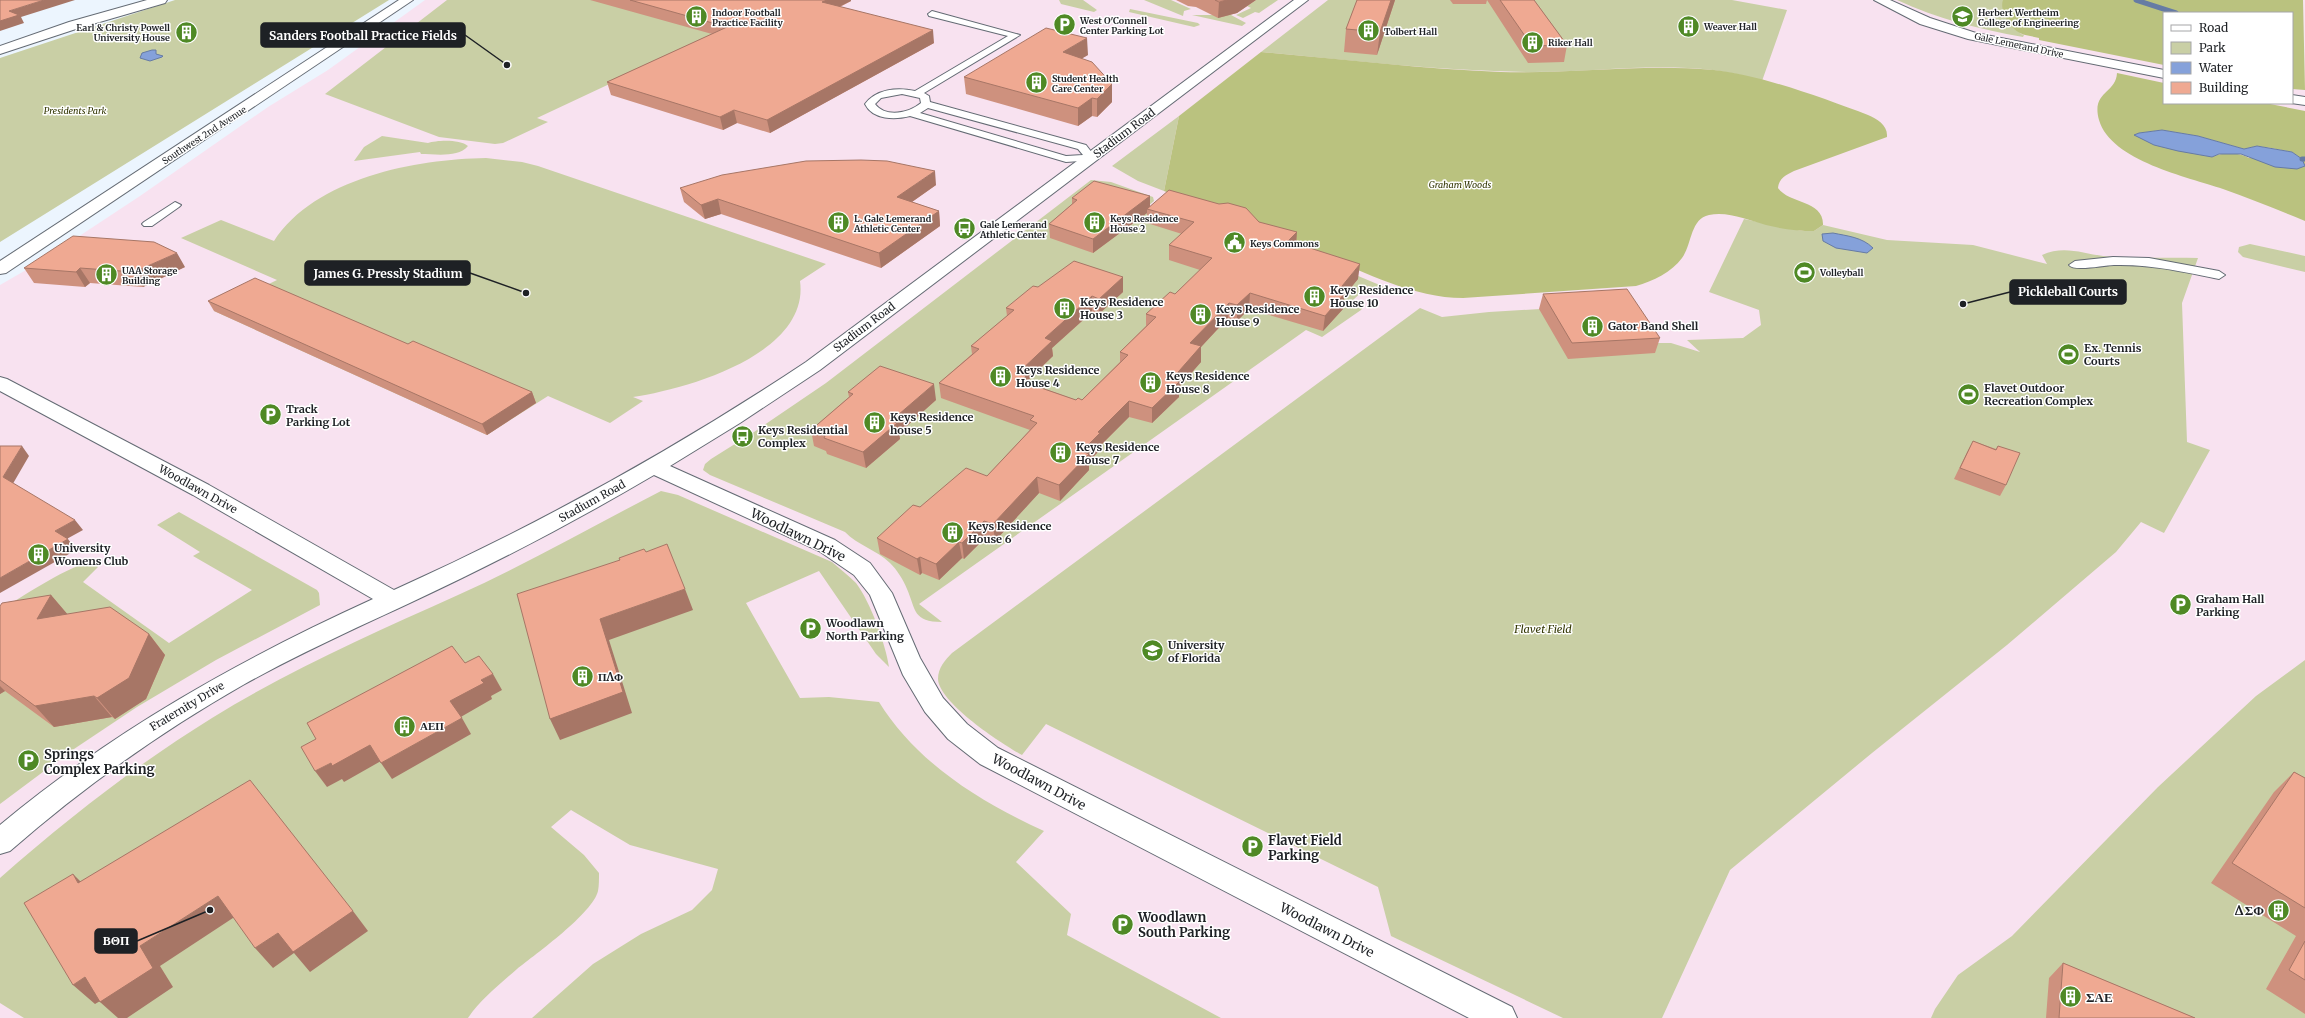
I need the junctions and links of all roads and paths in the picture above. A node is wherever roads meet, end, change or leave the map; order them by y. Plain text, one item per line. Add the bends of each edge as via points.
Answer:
1 (139, 0) edge
2 (161, 0) edge
3 (407, 0) edge
4 (1302, 0) edge
5 (1880, 0) edge
6 (932, 14) dead end
7 (74, 25) junction
8 (0, 50) edge
9 (2163, 74) edge
10 (918, 93) junction
11 (2293, 99) edge
12 (2305, 101) edge
13 (926, 104) junction
14 (909, 113) junction
15 (1091, 158) junction
16 (175, 205) dead end
17 (148, 224) dead end
18 (2075, 265) dead end
19 (0, 269) edge
20 (2219, 274) dead end
21 (0, 383) edge
22 (654, 467) junction
23 (392, 600) junction
24 (0, 842) edge
25 (1501, 1018) edge

1 - 7 street via 88,17
2 - 7 street
3 - 19 street, Southwest 2nd Avenue
4 - 15 street, Stadium Road
5 - 9 street, Gale Lemerand Drive via 1925,21 1973,36
6 - 10 lane via 1016,35
7 - 8 street
10 - 13 lane via 927,100
10 - 14 lane via 893,92 878,96 870,104 882,114
11 - 12 street
13 - 14 lane
13 - 15 lane via 1082,147
14 - 15 lane via 1066,159
15 - 22 street, Stadium Road via 813,366
16 - 17 lane
18 - 20 lane via 2113,261 2149,262
21 - 23 street, Woodlawn Drive via 201,490
22 - 23 street, Stadium Road via 522,538
22 - 25 street, Woodlawn Drive via 817,542 859,567 882,593 911,667 931,701 956,732 989,756
23 - 24 street, Fraternity Drive via 272,658 187,705 70,785

